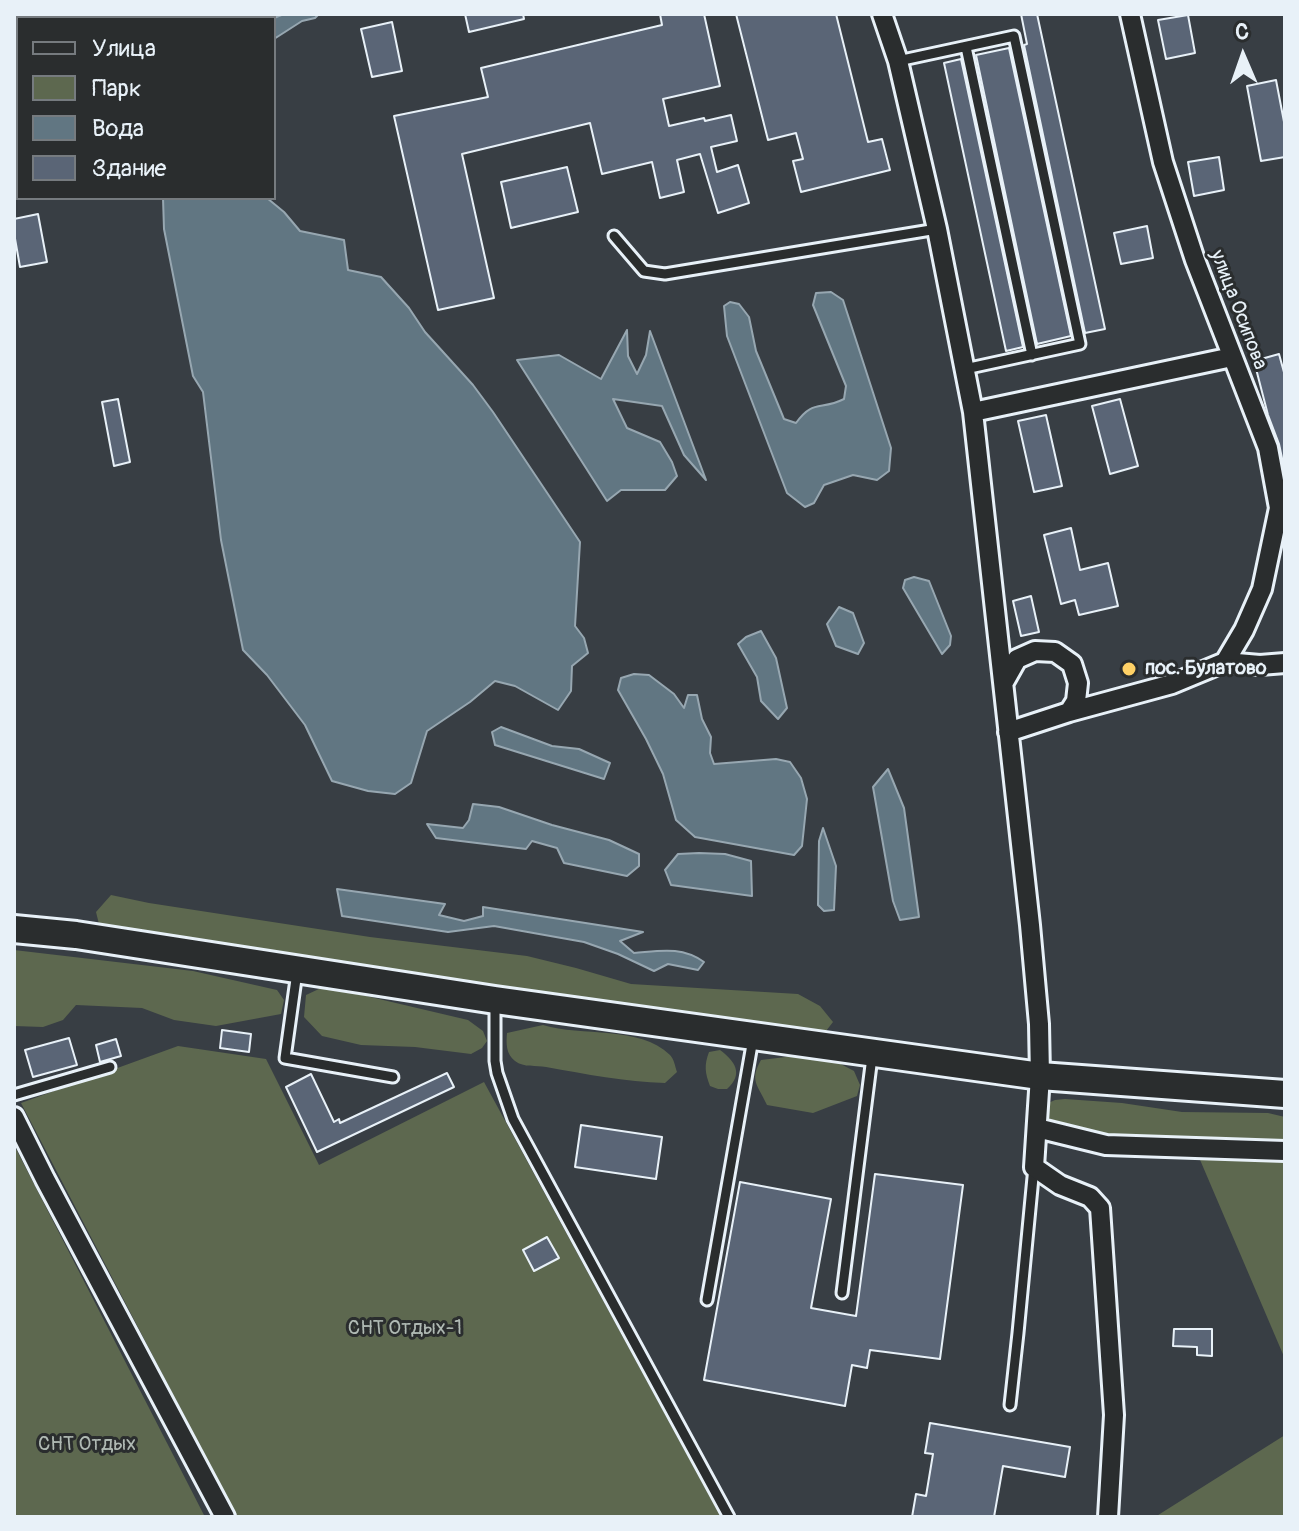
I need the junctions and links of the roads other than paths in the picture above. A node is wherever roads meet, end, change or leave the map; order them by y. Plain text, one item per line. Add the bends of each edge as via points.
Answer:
1 (1130, 14) edge
2 (886, 15) edge
3 (966, 47) junction
4 (898, 61) junction
5 (937, 229) junction
6 (614, 236) dead end
7 (1032, 355) junction
8 (1232, 357) junction
9 (965, 369) junction
10 (973, 412) junction
11 (1282, 508) edge
12 (1225, 662) junction
13 (1285, 663) edge
14 (1004, 682) junction
15 (1069, 712) junction
16 (1008, 732) junction
17 (14, 929) edge
18 (297, 969) junction
19 (495, 1000) junction
20 (754, 1036) junction
21 (873, 1053) junction
22 (110, 1067) dead end
23 (1040, 1076) junction
24 (393, 1077) dead end
25 (1285, 1094) edge
26 (14, 1095) edge
27 (14, 1117) edge
28 (1037, 1128) junction
29 (1285, 1151) edge
30 (1034, 1167) junction
31 (842, 1293) dead end
32 (707, 1300) dead end
33 (1010, 1405) dead end
34 (225, 1517) edge
35 (729, 1517) edge
36 (1108, 1517) edge

1 - 8 street, улица Осипова via 1163,162
2 - 4 street
3 - 4 lane
3 - 7 lane
3 - 7 lane via 1014,36 1021,67 1080,344
4 - 5 street
5 - 6 lane via 665,274 644,271
5 - 9 street
7 - 9 lane
8 - 10 street
8 - 11 street, улица Осипова via 1268,448
9 - 10 street
10 - 14 street
11 - 12 street, улица Осипова via 1262,589
12 - 13 street
12 - 15 street via 1172,684
14 - 15 street via 1017,659 1035,651 1055,652 1072,664 1078,683
14 - 16 street
15 - 16 street
16 - 23 street via 1032,939
17 - 18 main road
18 - 19 main road
18 - 24 lane via 285,1058
19 - 20 main road
19 - 35 lane via 495,1061 513,1119
20 - 21 main road
20 - 32 lane
21 - 23 main road
21 - 31 lane
22 - 26 lane
23 - 25 main road
23 - 28 street
27 - 34 street
28 - 29 street via 1106,1145
28 - 30 street
30 - 33 lane
30 - 36 street via 1090,1197 1100,1208 1114,1415

